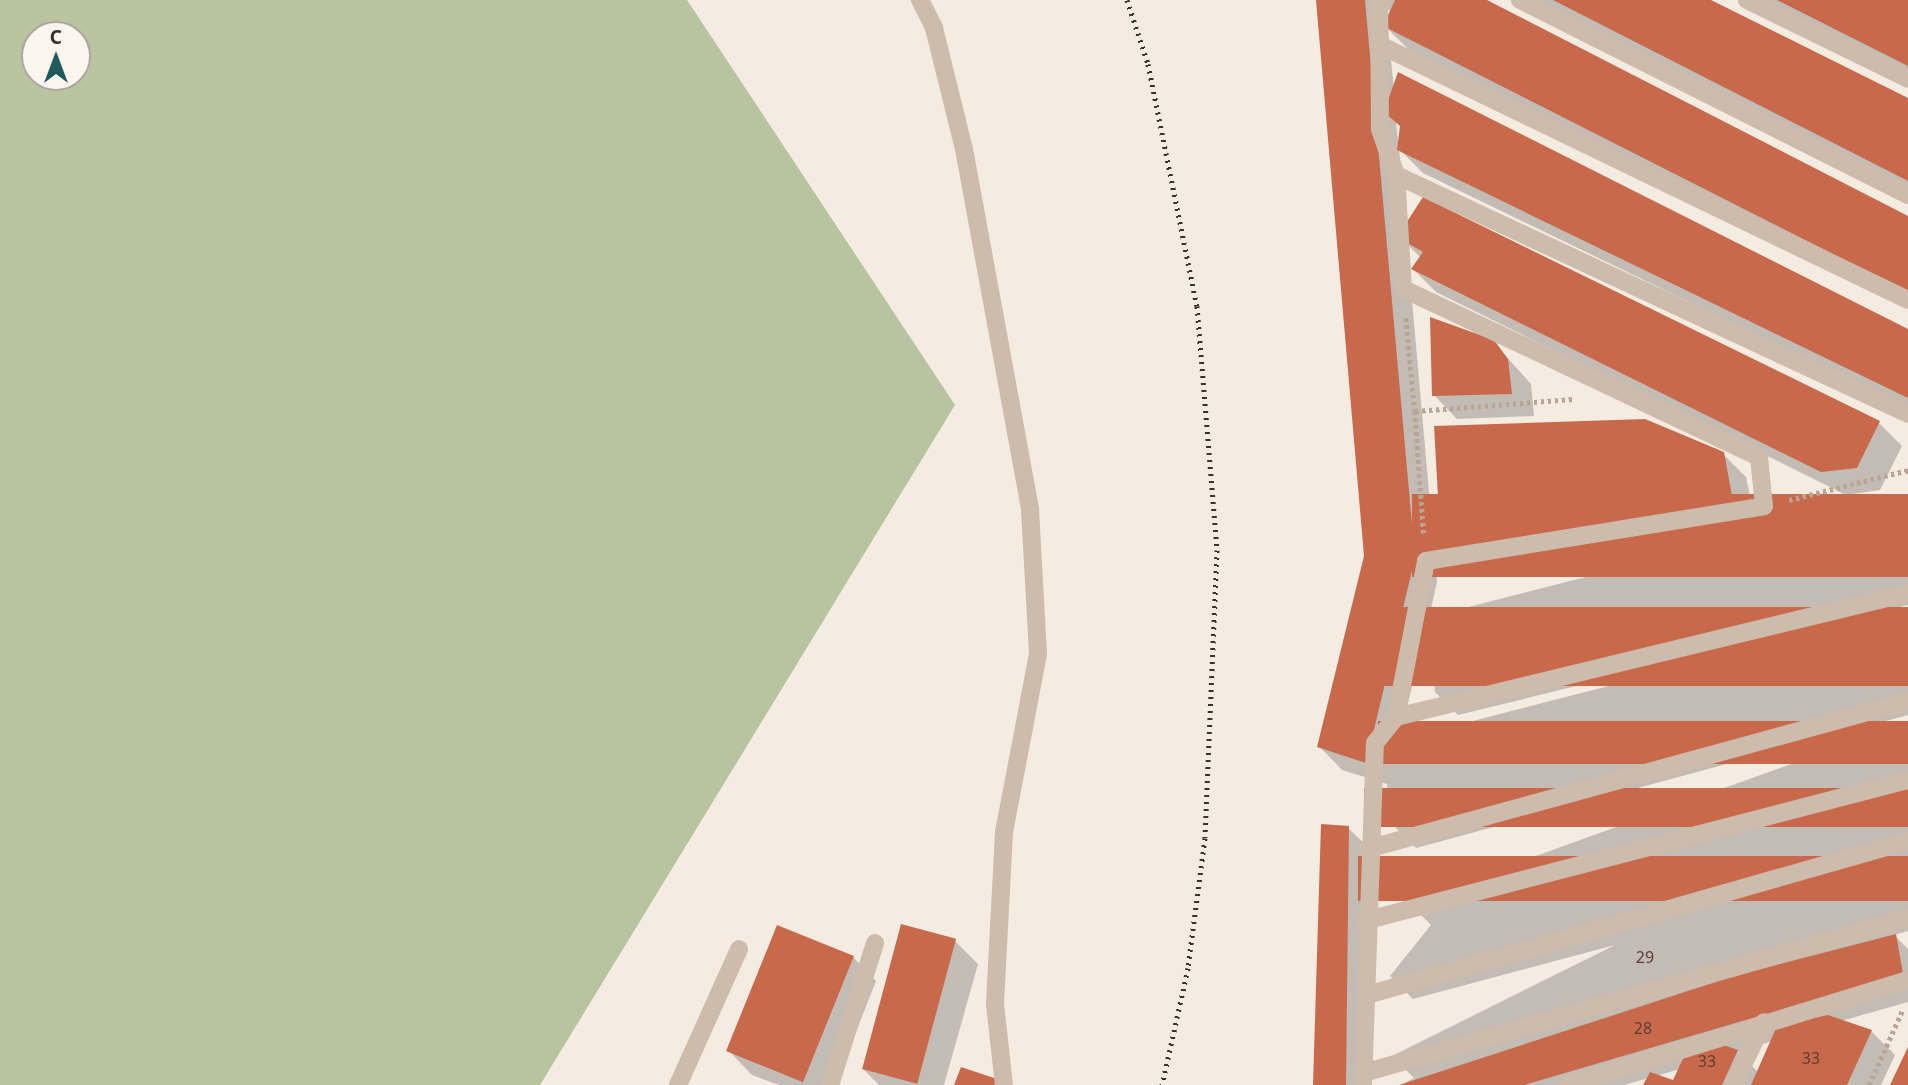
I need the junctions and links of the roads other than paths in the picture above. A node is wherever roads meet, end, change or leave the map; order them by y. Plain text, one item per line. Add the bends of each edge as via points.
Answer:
1 (920, 0) edge
2 (1379, 0) edge
3 (1520, 0) edge
4 (1747, 0) edge
5 (1382, 46) junction
6 (1908, 79) edge
7 (1396, 175) junction
8 (1908, 195) edge
9 (1908, 300) edge
10 (1908, 414) edge
11 (1908, 593) edge
12 (1908, 701) edge
13 (1396, 717) junction
14 (1908, 780) edge
15 (1908, 841) edge
16 (1367, 849) junction
17 (1908, 918) edge
18 (1364, 921) junction
19 (875, 943) dead end
20 (739, 948) dead end
21 (1908, 980) edge
22 (1367, 995) junction
23 (1763, 1022) junction
24 (1620, 1077) edge
25 (1365, 1079) edge
26 (678, 1085) edge
27 (830, 1085) edge
28 (1004, 1085) edge
29 (1568, 1085) edge
30 (1733, 1085) edge

1 - 28 lane via 934,28 964,149 1030,510 1038,654 1004,832 996,1004
2 - 5 lane
3 - 8 lane
4 - 6 lane
5 - 7 lane via 1380,129
5 - 9 lane
7 - 10 lane
7 - 13 lane via 1404,289 1759,457 1764,506 1426,561
11 - 13 lane
12 - 16 lane
13 - 16 lane via 1375,743
14 - 18 lane
15 - 22 lane
16 - 18 lane
17 - 25 lane
18 - 22 lane
19 - 27 lane
20 - 26 lane
21 - 23 lane
22 - 25 lane
23 - 24 lane
23 - 30 lane
24 - 29 lane

